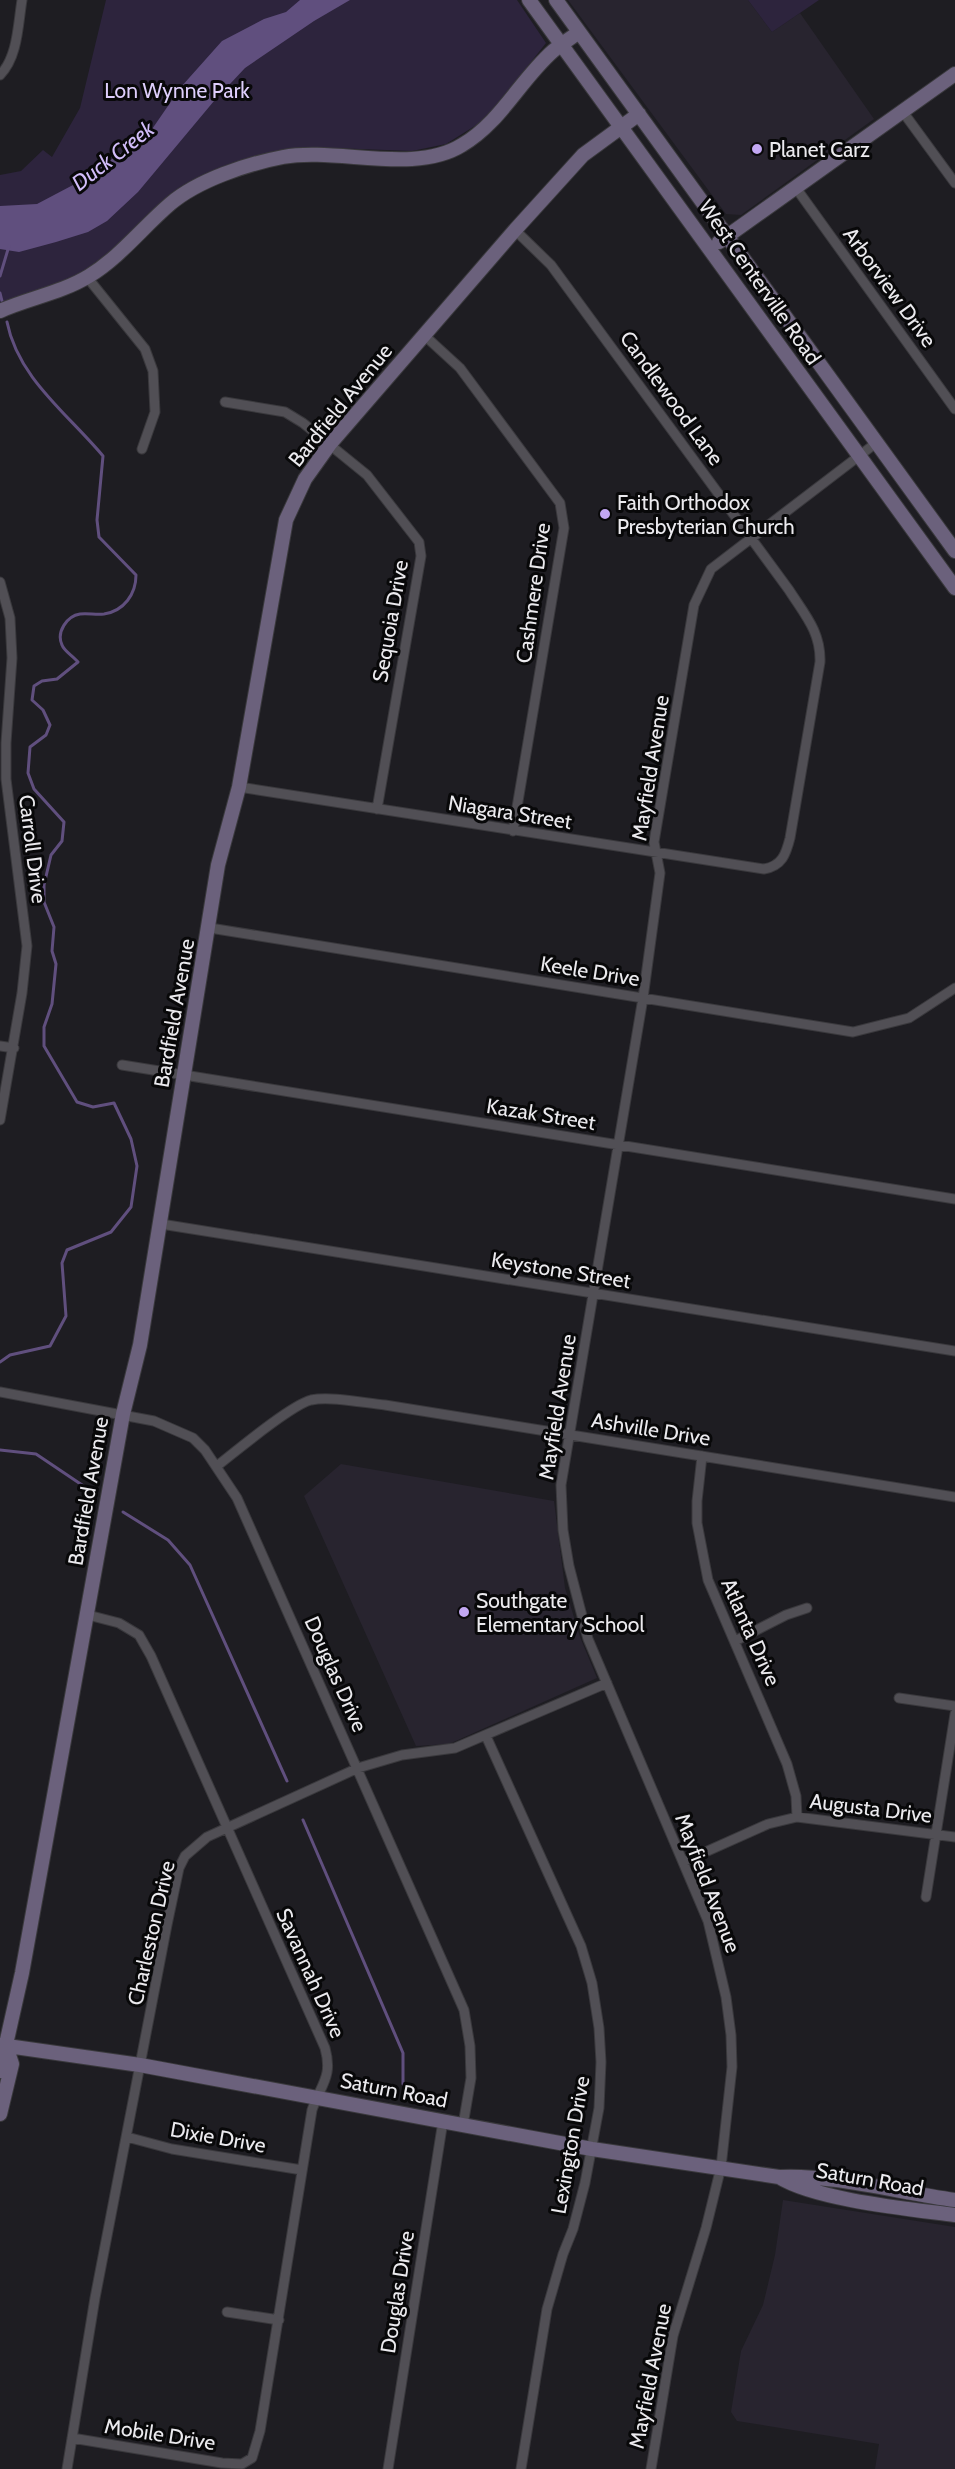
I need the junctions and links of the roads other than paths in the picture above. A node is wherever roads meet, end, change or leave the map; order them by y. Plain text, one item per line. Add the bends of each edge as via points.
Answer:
1 (22, 0) edge
2 (529, 0) edge
3 (556, 0) edge
4 (579, 32) junction
5 (561, 44) junction
6 (955, 74) edge
7 (0, 75) edge
8 (903, 112) junction
9 (639, 114) junction
10 (622, 126) junction
11 (955, 183) edge
12 (796, 188) junction
13 (515, 230) junction
14 (726, 237) junction
15 (711, 248) junction
16 (87, 277) junction
17 (0, 311) edge
18 (424, 335) junction
19 (225, 402) dead end
20 (955, 409) edge
21 (876, 443) junction
22 (330, 444) junction
23 (142, 449) dead end
24 (858, 456) junction
25 (751, 539) junction
26 (955, 551) edge
27 (0, 582) edge
28 (955, 588) edge
29 (239, 787) junction
30 (377, 809) junction
31 (513, 831) junction
32 (655, 854) junction
33 (774, 867) joint
34 (210, 928) junction
35 (955, 988) edge
36 (643, 998) junction
37 (0, 1046) edge
38 (14, 1048) junction
39 (122, 1065) dead end
40 (185, 1075) junction
41 (0, 1120) edge
42 (619, 1144) junction
43 (955, 1199) edge
44 (161, 1224) junction
45 (594, 1293) junction
46 (955, 1351) edge
47 (0, 1392) edge
48 (123, 1414) junction
49 (570, 1434) junction
50 (702, 1456) junction
51 (217, 1466) junction
52 (955, 1497) edge
53 (807, 1608) dead end
54 (88, 1615) junction
55 (735, 1641) junction
56 (607, 1683) junction
57 (899, 1698) dead end
58 (955, 1706) edge
59 (955, 1714) edge
60 (486, 1736) junction
61 (358, 1768) junction
62 (797, 1817) junction
63 (228, 1827) junction
64 (936, 1834) junction
65 (955, 1837) edge
66 (683, 1862) junction
67 (926, 1897) dead end
68 (3, 2046) edge
69 (140, 2065) junction
70 (0, 2071) edge
71 (316, 2097) junction
72 (0, 2114) edge
73 (443, 2121) junction
74 (463, 2125) junction
75 (127, 2137) junction
76 (592, 2149) junction
77 (721, 2167) junction
78 (302, 2170) junction
79 (779, 2177) junction
80 (955, 2200) edge
81 (955, 2215) edge
82 (227, 2312) dead end
83 (279, 2320) junction
84 (72, 2438) junction
85 (242, 2464) joint
86 (67, 2469) edge
87 (388, 2469) edge
88 (521, 2469) edge
89 (651, 2469) edge

1 - 7 street via 15,47
2 - 5 street, West Centerville Road
3 - 4 street, West Centerville Road
4 - 5 street
4 - 9 street, West Centerville Road
5 - 10 street, West Centerville Road
5 - 16 street via 485,128 462,146 408,159 286,157 245,168 190,189
6 - 8 street
8 - 11 street
8 - 12 street
9 - 10 street, Bardfield Avenue
9 - 14 street, West Centerville Road
10 - 13 street, Bardfield Avenue via 584,154
10 - 15 street, West Centerville Road
12 - 14 street
12 - 20 street, Arborview Drive
13 - 18 street, Bardfield Avenue
13 - 25 street, Candlewood Lane via 564,282
14 - 15 street
14 - 21 street, West Centerville Road
15 - 24 street, West Centerville Road
16 - 17 street
16 - 23 street via 145,349 153,371 155,412
18 - 22 street, Bardfield Avenue
18 - 31 street, Cashmere Drive via 460,368 560,503 564,528
19 - 22 street, Sequoia Drive via 285,412
21 - 24 street, Mayfield Avenue
21 - 26 street, West Centerville Road
22 - 29 street, Bardfield Avenue via 305,479 286,520
22 - 30 street, Sequoia Drive via 381,491 419,542 421,556
24 - 25 street, Mayfield Avenue
24 - 28 street, West Centerville Road
25 - 32 street, Mayfield Avenue via 711,569 694,605
25 - 33 street, Candlewood Lane via 800,607 820,648 790,838 785,856
27 - 38 street, Carroll Drive via 10,618 12,658 6,779 27,946
29 - 30 street, Niagara Street
29 - 34 street, Bardfield Avenue via 218,865
30 - 31 street, Niagara Street
31 - 32 street, Niagara Street
32 - 33 street, Niagara Street via 764,869
32 - 36 street, Mayfield Avenue via 660,873
34 - 36 street, Keele Drive
34 - 40 street, Bardfield Avenue
35 - 36 street, Keele Drive via 909,1018 853,1032
36 - 42 street, Mayfield Avenue
37 - 38 street
38 - 41 street, Carroll Drive
39 - 40 street, Kazak Street
40 - 42 street, Kazak Street
40 - 44 street, Bardfield Avenue
42 - 43 street, Kazak Street
42 - 45 street, Mayfield Avenue
44 - 45 street, Keystone Street
44 - 48 street, Bardfield Avenue via 140,1345
45 - 46 street, Keystone Street
45 - 49 street, Mayfield Avenue
47 - 48 street, Douglas Drive
48 - 51 street, Douglas Drive via 154,1421 193,1438
48 - 54 street, Bardfield Avenue
49 - 50 street, Ashville Drive
49 - 51 street, Ashville Drive via 385,1405 310,1400
49 - 56 street, Mayfield Avenue via 561,1485 563,1530 577,1602
50 - 52 street, Ashville Drive
50 - 55 street, Atlanta Drive via 697,1501 700,1545 708,1580
51 - 61 street, Douglas Drive via 237,1498
53 - 55 street
54 - 63 street, Savannah Drive via 119,1623 139,1635
54 - 68 street, Bardfield Avenue via 22,1973
55 - 62 street, Atlanta Drive via 788,1764
56 - 60 street, Charleston Drive
56 - 66 street, Mayfield Avenue
57 - 58 street
59 - 64 street
60 - 61 street, Charleston Drive via 455,1748 402,1755
60 - 76 street, Lexington Drive via 581,1947 592,1983 601,2062
61 - 63 street, Charleston Drive
61 - 74 street, Douglas Drive via 464,2010 471,2078
62 - 64 street, Augusta Drive
62 - 66 street, Augusta Drive via 768,1824
63 - 69 street, Charleston Drive via 207,1837 185,1856 179,1868
63 - 71 street, Savannah Drive via 325,2048 329,2063 326,2082
64 - 65 street, Augusta Drive
64 - 67 street
66 - 77 street, Mayfield Avenue via 708,1921 726,1997 732,2067
68 - 69 street, Saturn Road
68 - 70 street, Bardfield Avenue
68 - 72 street, Bardfield Avenue via 12,2064
69 - 71 street, Saturn Road
69 - 75 street, Charleston Drive
71 - 73 street, Saturn Road
71 - 78 street, Savannah Drive
73 - 74 street, Saturn Road
73 - 87 street, Douglas Drive
74 - 76 street, Saturn Road
75 - 78 street, Dixie Drive via 172,2149
75 - 84 street, Charleston Drive
76 - 77 street, Saturn Road
76 - 88 street, Lexington Drive via 573,2229 547,2309
77 - 79 street, Saturn Road
77 - 89 street, Mayfield Avenue via 673,2336
78 - 83 street, Savannah Drive
79 - 80 street, Saturn Road via 797,2176
79 - 81 street, Saturn Road via 793,2186 840,2197
82 - 83 street
83 - 85 street, Savannah Drive via 255,2452
84 - 85 street, Mobile Drive
84 - 86 street, Charleston Drive

